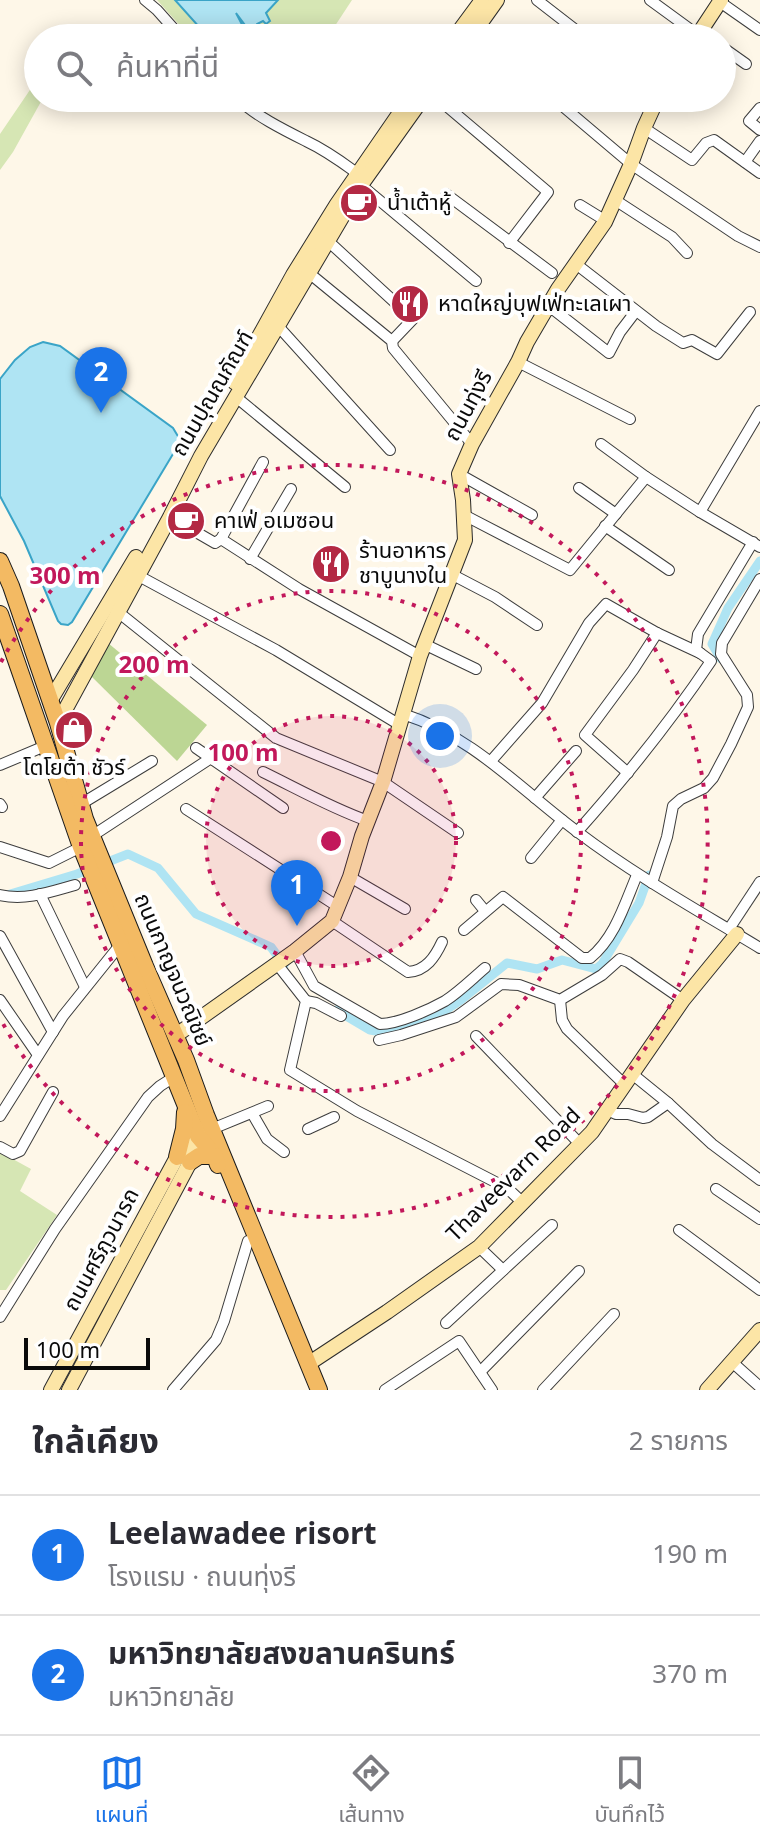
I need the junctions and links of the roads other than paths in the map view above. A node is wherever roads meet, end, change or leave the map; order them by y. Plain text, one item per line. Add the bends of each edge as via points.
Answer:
1 (145, 0) edge
2 (482, 0) edge
3 (497, 0) edge
4 (537, 0) edge
5 (650, 0) edge
6 (720, 1) edge
7 (170, 24) edge
8 (475, 24) edge
9 (479, 24) edge
10 (568, 24) edge
11 (684, 24) edge
12 (708, 24) edge
13 (760, 30) edge
14 (736, 57) edge
15 (746, 64) dead end
16 (760, 108) edge
17 (256, 112) edge
18 (401, 112) edge
19 (412, 112) edge
20 (454, 112) edge
21 (570, 112) edge
22 (651, 112) edge
23 (644, 128) junction
24 (760, 130) edge
25 (760, 141) edge
26 (745, 162) junction
27 (631, 164) junction
28 (760, 173) edge
29 (358, 182) junction
30 (446, 194) dead end
31 (615, 200) junction
32 (580, 205) dead end
33 (606, 221) junction
34 (328, 241) junction
35 (509, 243) junction
36 (760, 247) edge
37 (687, 253) dead end
38 (576, 264) junction
39 (309, 273) junction
40 (552, 273) dead end
41 (476, 281) dead end
42 (549, 306) junction
43 (636, 311) junction
44 (750, 312) dead end
45 (278, 326) junction
46 (392, 341) junction
47 (518, 362) junction
48 (236, 397) junction
49 (760, 411) edge
50 (630, 419) dead end
51 (472, 444) junction
52 (601, 444) dead end
53 (390, 450) dead end
54 (263, 462) dead end
55 (459, 474) junction
56 (646, 477) junction
57 (345, 487) dead end
58 (579, 488) dead end
59 (291, 489) dead end
60 (700, 512) junction
61 (616, 514) junction
62 (464, 515) junction
63 (532, 515) dead end
64 (170, 517) junction
65 (605, 526) junction
66 (221, 539) junction
67 (758, 543) edge
68 (250, 559) junction
69 (0, 561) edge
70 (669, 570) dead end
71 (133, 573) junction
72 (451, 574) junction
73 (758, 586) edge
74 (118, 612) junction
75 (0, 614) edge
76 (537, 625) dead end
77 (657, 633) junction
78 (422, 650) junction
79 (700, 653) junction
80 (476, 669) dead end
81 (50, 701) junction
82 (33, 709) junction
83 (401, 720) junction
84 (58, 723) junction
85 (43, 738) junction
86 (196, 748) dead end
87 (576, 751) dead end
88 (211, 758) junction
89 (152, 761) dead end
90 (491, 761) junction
91 (0, 765) edge
92 (263, 772) dead end
93 (628, 773) junction
94 (383, 782) junction
95 (535, 798) junction
96 (81, 804) junction
97 (283, 808) dead end
98 (186, 809) dead end
99 (562, 820) junction
100 (368, 821) junction
101 (577, 832) junction
102 (458, 833) dead end
103 (89, 845) junction
104 (0, 847) edge
105 (531, 858) dead end
106 (637, 875) junction
107 (350, 877) junction
108 (104, 882) junction
109 (760, 882) edge
110 (652, 883) junction
111 (75, 885) dead end
112 (40, 894) junction
113 (0, 895) edge
114 (476, 900) dead end
115 (405, 909) dead end
116 (485, 911) junction
117 (334, 913) junction
118 (464, 930) dead end
119 (733, 932) junction
120 (0, 936) edge
121 (442, 942) dead end
122 (120, 945) junction
123 (760, 948) edge
124 (286, 957) junction
125 (485, 968) dead end
126 (85, 987) junction
127 (0, 1000) edge
128 (560, 1000) junction
129 (683, 1000) junction
130 (306, 1001) junction
131 (452, 1008) junction
132 (341, 1016) dead end
133 (53, 1032) junction
134 (175, 1036) junction
135 (476, 1036) dead end
136 (379, 1040) dead end
137 (38, 1055) junction
138 (174, 1077) junction
139 (628, 1079) junction
140 (53, 1092) dead end
141 (193, 1102) junction
142 (668, 1103) junction
143 (268, 1106) dead end
144 (607, 1110) junction
145 (252, 1113) junction
146 (0, 1116) edge
147 (334, 1117) dead end
148 (308, 1129) dead end
149 (204, 1132) junction
150 (581, 1145) junction
151 (0, 1147) edge
152 (284, 1152) dead end
153 (218, 1156) junction
154 (184, 1160) junction
155 (760, 1180) edge
156 (716, 1189) dead end
157 (523, 1203) junction
158 (760, 1219) edge
159 (552, 1225) dead end
160 (679, 1230) dead end
161 (248, 1241) junction
162 (479, 1247) junction
163 (503, 1270) junction
164 (579, 1271) dead end
165 (760, 1290) edge
166 (2, 1314) edge
167 (614, 1314) dead end
168 (446, 1323) dead end
169 (758, 1337) edge
170 (732, 1362) junction
171 (308, 1364) junction
172 (480, 1372) junction
173 (760, 1387) edge
174 (486, 1388) edge
175 (711, 1389) edge
176 (51, 1390) edge
177 (69, 1390) edge
178 (173, 1390) edge
179 (307, 1390) edge
180 (319, 1390) edge
181 (385, 1390) edge
182 (543, 1390) edge

1 - 7 street
2 - 8 street
3 - 9 street
4 - 10 street
5 - 11 street
6 - 12 street
6 - 13 street
14 - 15 street
16 - 24 street via 749,121
17 - 29 street via 334,157 354,171
18 - 29 street, ถนนปุณณกัณฑ์
19 - 29 street, ถนนปุณณกัณฑ์
20 - 35 street via 548,192
21 - 27 street
22 - 23 street, ถนนทุ่งรี
23 - 26 street via 692,160 714,140
23 - 27 street, ถนนทุ่งรี
25 - 26 street
26 - 28 street
27 - 31 street, ถนนทุ่งรี
27 - 36 street
29 - 34 street, ถนนปุณณกัณฑ์
29 - 41 street
29 - 71 street, ถนนปุณณกัณฑ์ via 293,275
30 - 35 street
31 - 33 street, ถนนทุ่งรี
31 - 37 street
32 - 33 street
33 - 38 street, ถนนทุ่งรี
34 - 39 street, ถนนปุณณกัณฑ์
34 - 46 street via 413,319
35 - 40 street
38 - 42 street, ถนนทุ่งรี
38 - 43 street
39 - 45 street, ถนนปุณณกัณฑ์
39 - 46 street
42 - 43 street via 609,353
42 - 47 street, ถนนทุ่งรี
43 - 44 street via 683,343 692,340 717,354
45 - 48 street, ถนนปุณณกัณฑ์
45 - 53 street
46 - 51 street
47 - 50 street
47 - 51 street, ถนนทุ่งรี
48 - 57 street
48 - 64 street, ถนนปุณณกัณฑ์
49 - 60 street
51 - 55 street, ถนนทุ่งรี
52 - 56 street
54 - 66 street
55 - 62 street, ถนนทุ่งรี
55 - 63 street
56 - 60 street
56 - 61 street
58 - 61 street
59 - 68 street
60 - 67 street
61 - 65 street
62 - 65 street via 570,570
62 - 72 street, ถนนทุ่งรี via 465,540
64 - 66 street via 215,543
64 - 71 street, ถนนปุณณกัณฑ์
65 - 70 street
66 - 68 street
67 - 79 street via 698,634
68 - 78 street
69 - 81 main road, ถนนกาญจนวณิชย์
71 - 74 street, ถนนปุณณกัณฑ์
71 - 81 street, ถนนปุณณกัณฑ์
71 - 83 street
72 - 76 street
72 - 78 street, ถนนทุ่งรี
73 - 110 street via 720,649 749,703 708,784 673,806
74 - 84 street, ถนนปุณณกัณฑ์
74 - 94 street via 276,738
75 - 82 main road, ถนนกาญจนวณิชย์
77 - 79 street
77 - 90 street via 606,604 542,703
77 - 93 street via 585,735
78 - 80 street
78 - 83 street, ถนนทุ่งรี
79 - 93 street via 711,661
81 - 82 main road
81 - 84 main road, ถนนกาญจนวณิชย์
82 - 85 main road, ถนนกาญจนวณิชย์
83 - 90 street via 466,743
83 - 94 street, ถนนทุ่งรี
84 - 85 main road
84 - 96 main road, ถนนกาญจนวณิชย์
85 - 91 street
85 - 103 main road, ถนนกาญจนวณิชย์
86 - 88 street
87 - 95 street
88 - 97 street
88 - 103 street
89 - 96 street
90 - 95 street
92 - 100 street
93 - 101 street
94 - 100 street, ถนนทุ่งรี
94 - 102 street
95 - 99 street
96 - 103 main road, ถนนกาญจนวณิชย์
98 - 117 street
99 - 101 street
99 - 105 street
100 - 107 street, ถนนทุ่งรี
101 - 106 street
103 - 104 street via 49,863
103 - 108 main road, ถนนกาญจนวณิชย์
106 - 110 street
106 - 116 street via 620,918 590,958 582,958 503,897
107 - 115 street
107 - 117 street, ถนนทุ่งรี
108 - 122 main road, ถนนกาญจนวณิชย์
108 - 134 main road, ถนนกาญจนวณิชย์
109 - 119 street
110 - 119 street
111 - 112 street
112 - 113 street
112 - 126 street
114 - 116 street
116 - 118 street
117 - 121 street via 408,972 433,960
117 - 124 street, ถนนทุ่งรี
119 - 123 street
119 - 129 street, Thaveevarn Road
120 - 133 street
122 - 126 street
122 - 138 main road, ถนนกาญจนวณิชย์
124 - 130 street
124 - 131 street via 314,986 377,1023
124 - 134 street, ถนนทุ่งรี
125 - 131 street
126 - 133 street
127 - 137 street
128 - 129 street via 620,959
128 - 131 street via 501,984
128 - 139 street via 567,1029
129 - 139 street, Thaveevarn Road
130 - 132 street
130 - 157 street via 290,1070 357,1111 507,1188
131 - 136 street via 401,1035
133 - 137 street
134 - 141 main road, ถนนกาญจนวณิชย์ via 186,1060
135 - 150 street
137 - 146 street
138 - 141 main road, ถนนกาญจนวณิชย์
138 - 166 street via 140,1108
139 - 142 street
139 - 144 street, Thaveevarn Road
140 - 151 street via 20,1151 13,1154
141 - 149 main road, ถนนกาญจนวณิชย์
141 - 154 main road via 184,1129
142 - 144 street via 643,1118
142 - 155 street
143 - 145 street
144 - 150 street, Thaveevarn Road
145 - 149 street
145 - 152 street via 267,1139
147 - 148 street
149 - 153 main road, ถนนกาญจนวณิชย์
149 - 154 street, ถนนศรีภูวนารถ
150 - 157 street, Thaveevarn Road
153 - 154 main road
153 - 161 main road, ถนนกาญจนวณิชย์
153 - 171 main road, ถนนกาญจนวณิชย์
154 - 176 street, ถนนศรีภูวนารถ
154 - 177 street, ถนนศรีภูวนารถ
156 - 158 street
157 - 162 street, Thaveevarn Road
159 - 163 street
160 - 165 street
161 - 178 street via 216,1340
161 - 179 main road, ถนนกาญจนวณิชย์
162 - 163 street
162 - 171 street, Thaveevarn Road
163 - 168 street
164 - 172 street
167 - 182 street
169 - 170 street
170 - 173 street
170 - 175 street
171 - 180 main road, ถนนกาญจนวณิชย์
172 - 174 street
172 - 181 street via 459,1341

